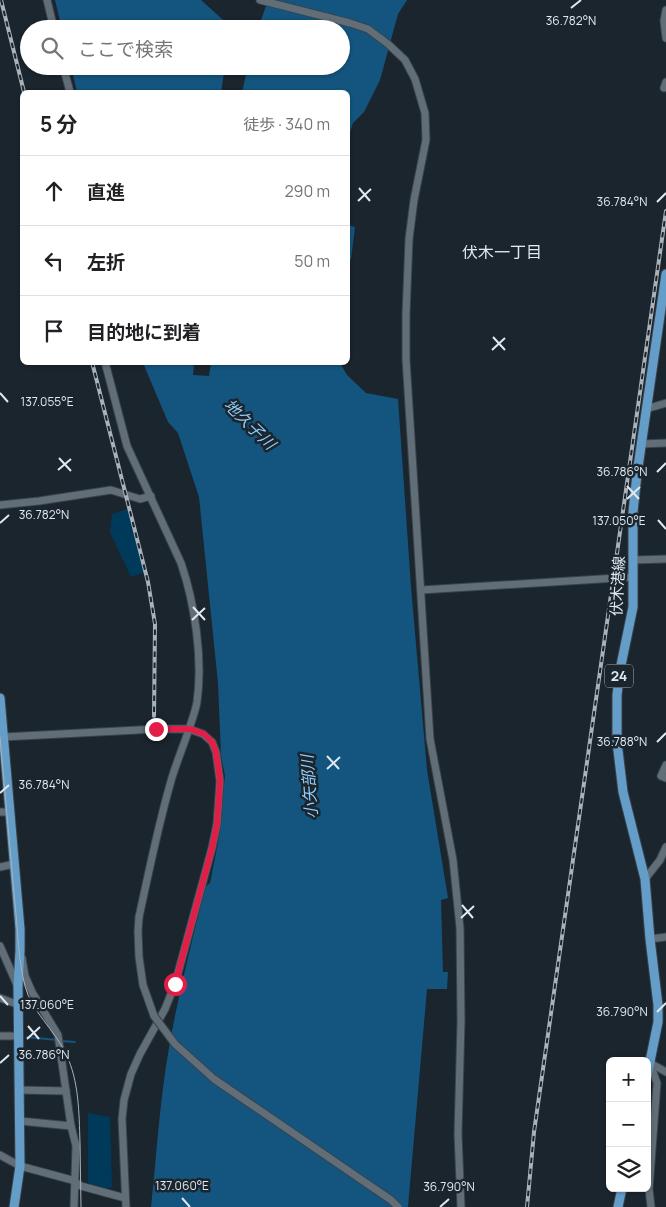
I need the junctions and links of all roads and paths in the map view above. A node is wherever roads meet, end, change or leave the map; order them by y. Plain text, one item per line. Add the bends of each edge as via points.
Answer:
1 (47, 0) edge
2 (260, 0) edge
3 (666, 10) edge
4 (52, 20) edge
5 (338, 20) edge
6 (350, 23) edge
7 (666, 38) edge
8 (65, 75) edge
9 (69, 90) edge
10 (666, 274) edge
11 (106, 365) edge
12 (666, 404) edge
13 (646, 410) junction
14 (666, 443) edge
15 (641, 444) junction
16 (151, 496) junction
17 (0, 505) edge
18 (666, 559) edge
19 (634, 560) junction
20 (633, 577) junction
21 (421, 590) junction
22 (0, 698) edge
23 (190, 729) junction
24 (2, 738) edge
25 (666, 765) edge
26 (0, 769) edge
27 (666, 778) edge
28 (4, 812) edge
29 (666, 847) edge
30 (8, 865) edge
31 (645, 879) junction
32 (666, 937) edge
33 (650, 939) junction
34 (0, 946) edge
35 (20, 950) junction
36 (18, 975) junction
37 (18, 988) junction
38 (0, 998) edge
39 (19, 1005) junction
40 (0, 1036) edge
41 (19, 1036) junction
42 (651, 1058) edge
43 (651, 1064) edge
44 (651, 1066) edge
45 (666, 1072) edge
46 (19, 1090) junction
47 (66, 1091) junction
48 (20, 1122) junction
49 (71, 1126) junction
50 (0, 1155) edge
51 (20, 1166) junction
52 (74, 1182) junction
53 (621, 1192) edge
54 (125, 1198) junction
55 (14, 1207) edge
56 (74, 1207) edge
57 (126, 1207) edge
58 (398, 1207) edge
59 (461, 1207) edge
60 (618, 1207) edge
61 (651, 1207) edge

1 - 4 street
2 - 5 street
3 - 7 street
6 - 21 street via 368,29 405,60 416,78 426,113 426,140 409,238 406,315
8 - 9 street
10 - 13 main road, 伏木港線 / 24
11 - 16 street via 127,446
12 - 13 street
13 - 15 main road, 伏木港線 / 24
14 - 15 street
15 - 19 main road, 伏木港線 / 24 via 634,503
16 - 17 street via 140,499 111,490
16 - 23 street via 181,563 193,608 198,681 197,703
18 - 19 street
19 - 20 main road, 伏木港線 / 24
20 - 21 street
20 - 31 main road, 伏木港線 / 24 via 633,607 617,695 617,742 623,792
21 - 59 street via 430,739 453,860 460,928 458,1134
22 - 24 main road
23 - 24 street
23 - 54 street via 204,734 216,752 220,781 217,824 175,984 131,1074 124,1100
23 - 58 street, bridge via 160,823 139,917 143,985 154,1016 175,1044 214,1078
24 - 28 main road
25 - 27 street via 662,776
26 - 28 main road
28 - 30 main road
29 - 31 street
30 - 35 main road
30 - 36 main road
31 - 33 main road, 伏木港線 / 24
32 - 33 street
33 - 42 main road, 伏木港線 / 24 via 658,1005
34 - 37 street
35 - 36 main road
35 - 47 street via 32,992 58,1035
36 - 37 main road
37 - 39 main road
38 - 39 street
39 - 41 main road
40 - 41 street
41 - 46 main road
43 - 45 street
44 - 61 street via 657,1084 649,1189
46 - 47 street
46 - 48 main road
47 - 49 street
48 - 49 street
48 - 51 main road
49 - 52 street via 76,1146
50 - 51 street
51 - 52 street
51 - 55 main road
52 - 54 street
52 - 56 street
53 - 60 main road
54 - 57 street

